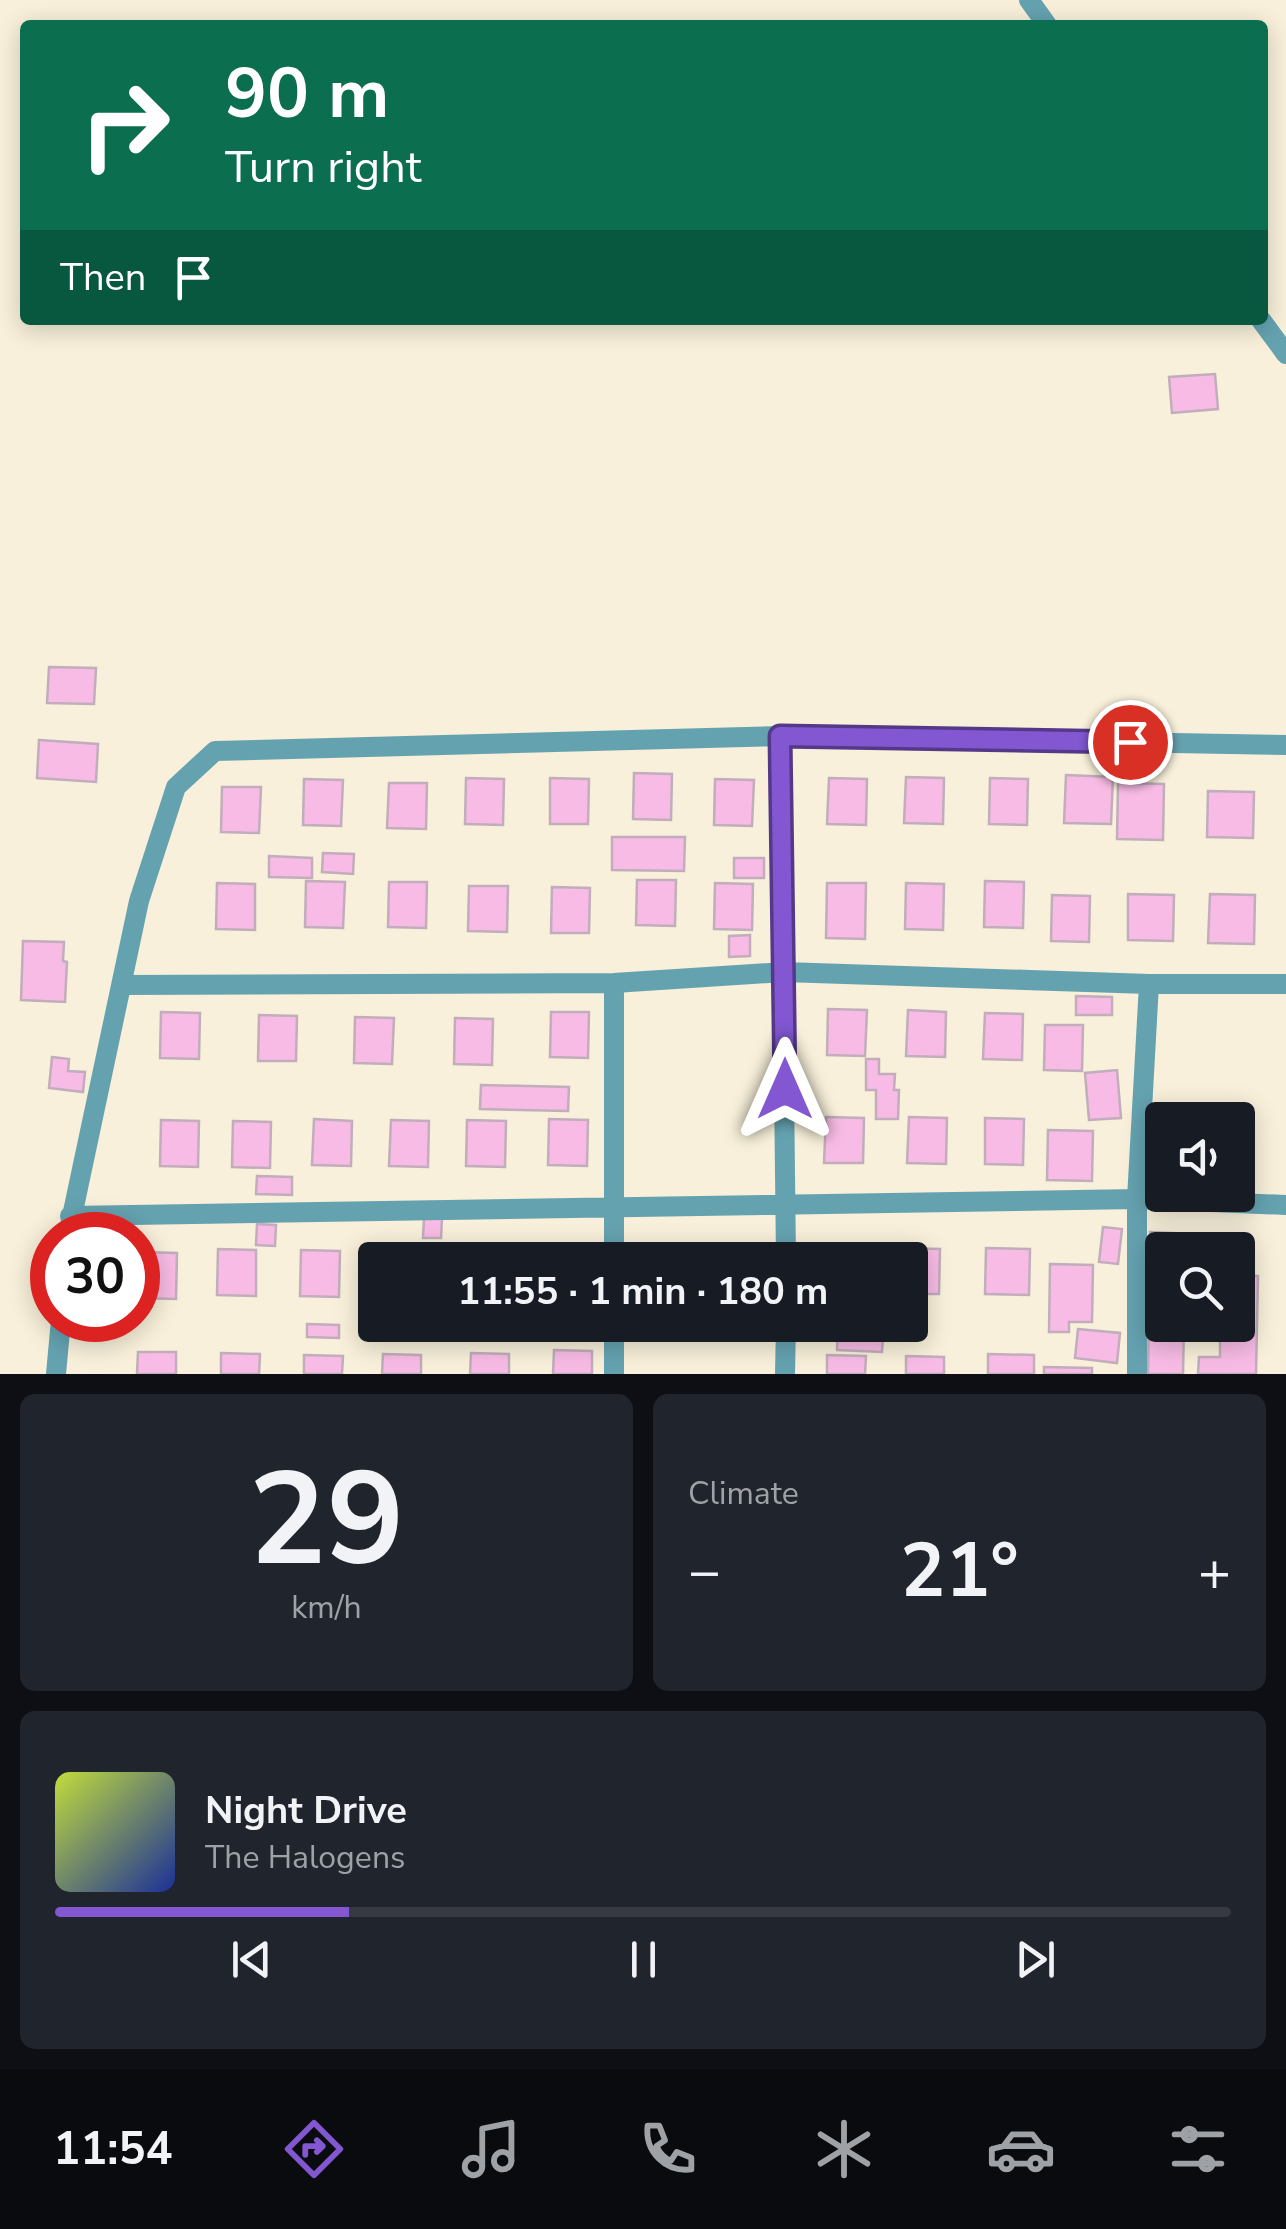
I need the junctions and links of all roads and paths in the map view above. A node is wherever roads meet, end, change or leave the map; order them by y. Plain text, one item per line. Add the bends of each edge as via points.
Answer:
1 (1029, 0) edge
2 (1044, 20) edge
3 (1265, 325) edge
4 (1286, 354) edge
5 (780, 736) junction
6 (1286, 746) edge
7 (784, 972) junction
8 (614, 983) junction
9 (1150, 984) junction
10 (1286, 984) edge
11 (120, 985) junction
12 (1137, 1199) junction
13 (1286, 1205) edge
14 (786, 1206) junction
15 (614, 1208) junction
16 (72, 1212) edge
17 (160, 1222) edge
18 (614, 1242) edge
19 (786, 1242) edge
20 (58, 1342) edge
21 (614, 1342) edge
22 (786, 1342) edge
23 (56, 1374) edge
24 (614, 1374) edge
25 (785, 1374) edge
26 (1137, 1374) edge

1 - 2 street
3 - 4 street
5 - 6 street
5 - 7 street
5 - 11 street via 215,751 176,786
7 - 8 street
7 - 9 street
7 - 14 street
8 - 11 street
8 - 15 street
9 - 10 street
9 - 12 street
11 - 16 street
12 - 13 street
12 - 14 street
12 - 26 street
14 - 15 street
14 - 19 street
15 - 17 street
15 - 18 street
20 - 23 street
21 - 24 street
22 - 25 street

